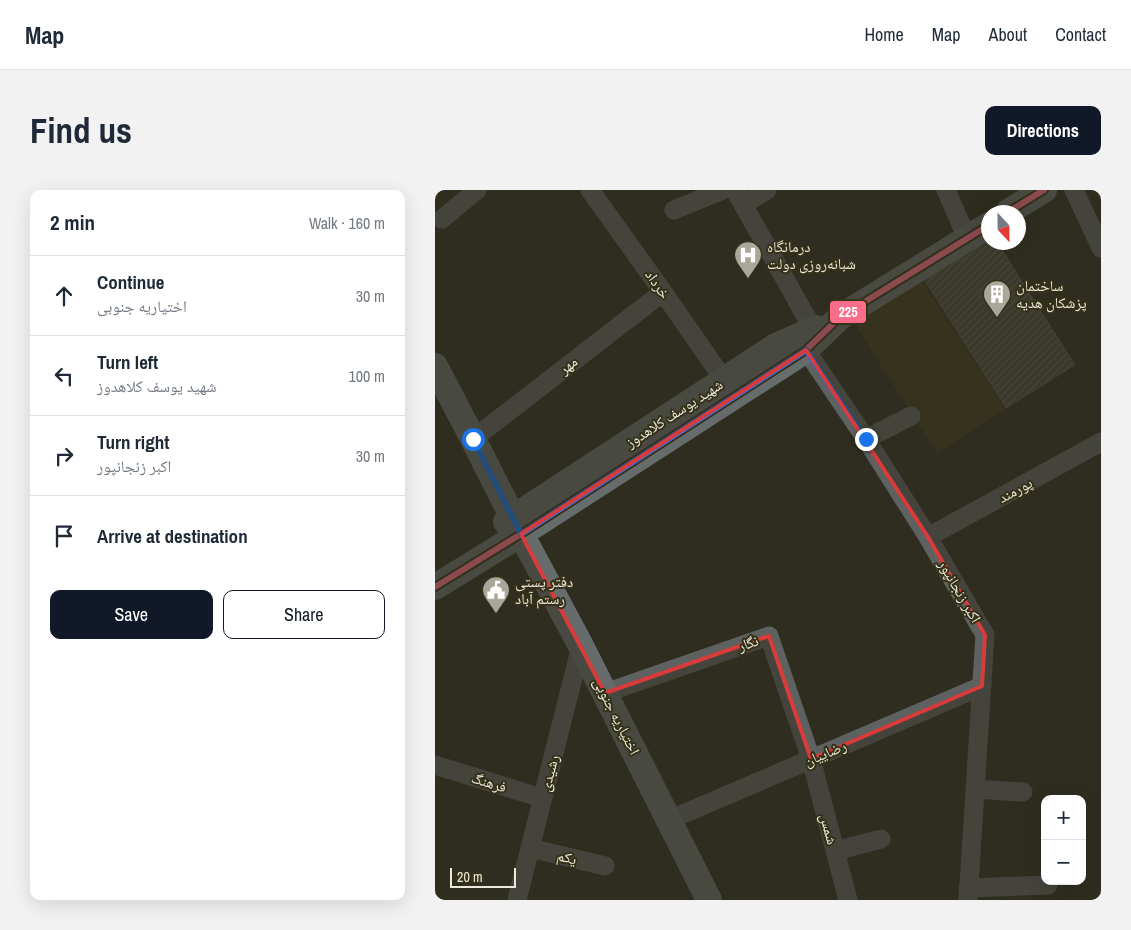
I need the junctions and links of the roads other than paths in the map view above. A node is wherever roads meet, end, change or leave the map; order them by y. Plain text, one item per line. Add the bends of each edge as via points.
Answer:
1 (477, 190) edge
2 (590, 190) edge
3 (723, 190) edge
4 (767, 190) edge
5 (946, 190) edge
6 (1044, 190) edge
7 (1074, 190) edge
8 (740, 197) edge
9 (1019, 205) edge
10 (674, 210) dead end
11 (442, 219) dead end
12 (978, 232) edge
13 (1101, 248) edge
14 (663, 292) junction
15 (810, 339) junction
16 (435, 366) edge
17 (724, 380) junction
18 (911, 416) dead end
19 (473, 439) junction
20 (866, 439) junction
21 (1101, 442) edge
22 (517, 526) junction
23 (928, 537) junction
24 (435, 569) edge
25 (435, 587) edge
26 (581, 646) junction
27 (982, 686) junction
28 (605, 693) junction
29 (811, 759) junction
30 (435, 766) edge
31 (975, 789) junction
32 (1023, 792) dead end
33 (542, 798) junction
34 (669, 820) junction
35 (881, 839) dead end
36 (530, 848) junction
37 (835, 851) junction
38 (605, 866) dead end
39 (1049, 885) dead end
40 (968, 894) edge
41 (517, 900) edge
42 (709, 900) edge
43 (848, 900) edge

1 - 11 street
2 - 14 street, خرداد
3 - 10 street
4 - 8 street
5 - 12 street
6 - 9 main road
7 - 13 street
8 - 15 street, اکبر زنجانپور
12 - 15 main road, شهید یوسف کلاهدوز via 839,317
14 - 17 street, خرداد
14 - 19 street, مهر
15 - 17 main road, شهید یوسف کلاهدوز via 776,346
15 - 20 street, اکبر زنجانپور
15 - 22 main road, شهید یوسف کلاهدوز
16 - 19 main road, اختیاریه جنوبی
17 - 22 main road, شهید یوسف کلاهدوز
18 - 20 street
19 - 22 main road, اختیاریه جنوبی
20 - 23 street, اکبر زنجانپور
21 - 23 street, پورمند
22 - 24 main road
22 - 25 main road
22 - 26 main road, اختیاریه جنوبی
23 - 27 street, اکبر زنجانپور via 985,635
26 - 28 main road, اختیاریه جنوبی
26 - 33 street, رشیدی
27 - 29 street, رضاییان
27 - 31 street, اکبر زنجانپور
28 - 29 street, نگار via 769,636
28 - 34 main road, اختیاریه جنوبی
29 - 34 street, رضاییان
29 - 37 street, شمس
30 - 33 street, فرهنگ
31 - 32 street
31 - 40 street, اکبر زنجانپور
33 - 36 street, رشیدی
34 - 42 main road, اختیاریه جنوبی
35 - 37 street
36 - 38 street, یکم
36 - 41 street, رشیدی
37 - 43 street, شمس
39 - 40 street

